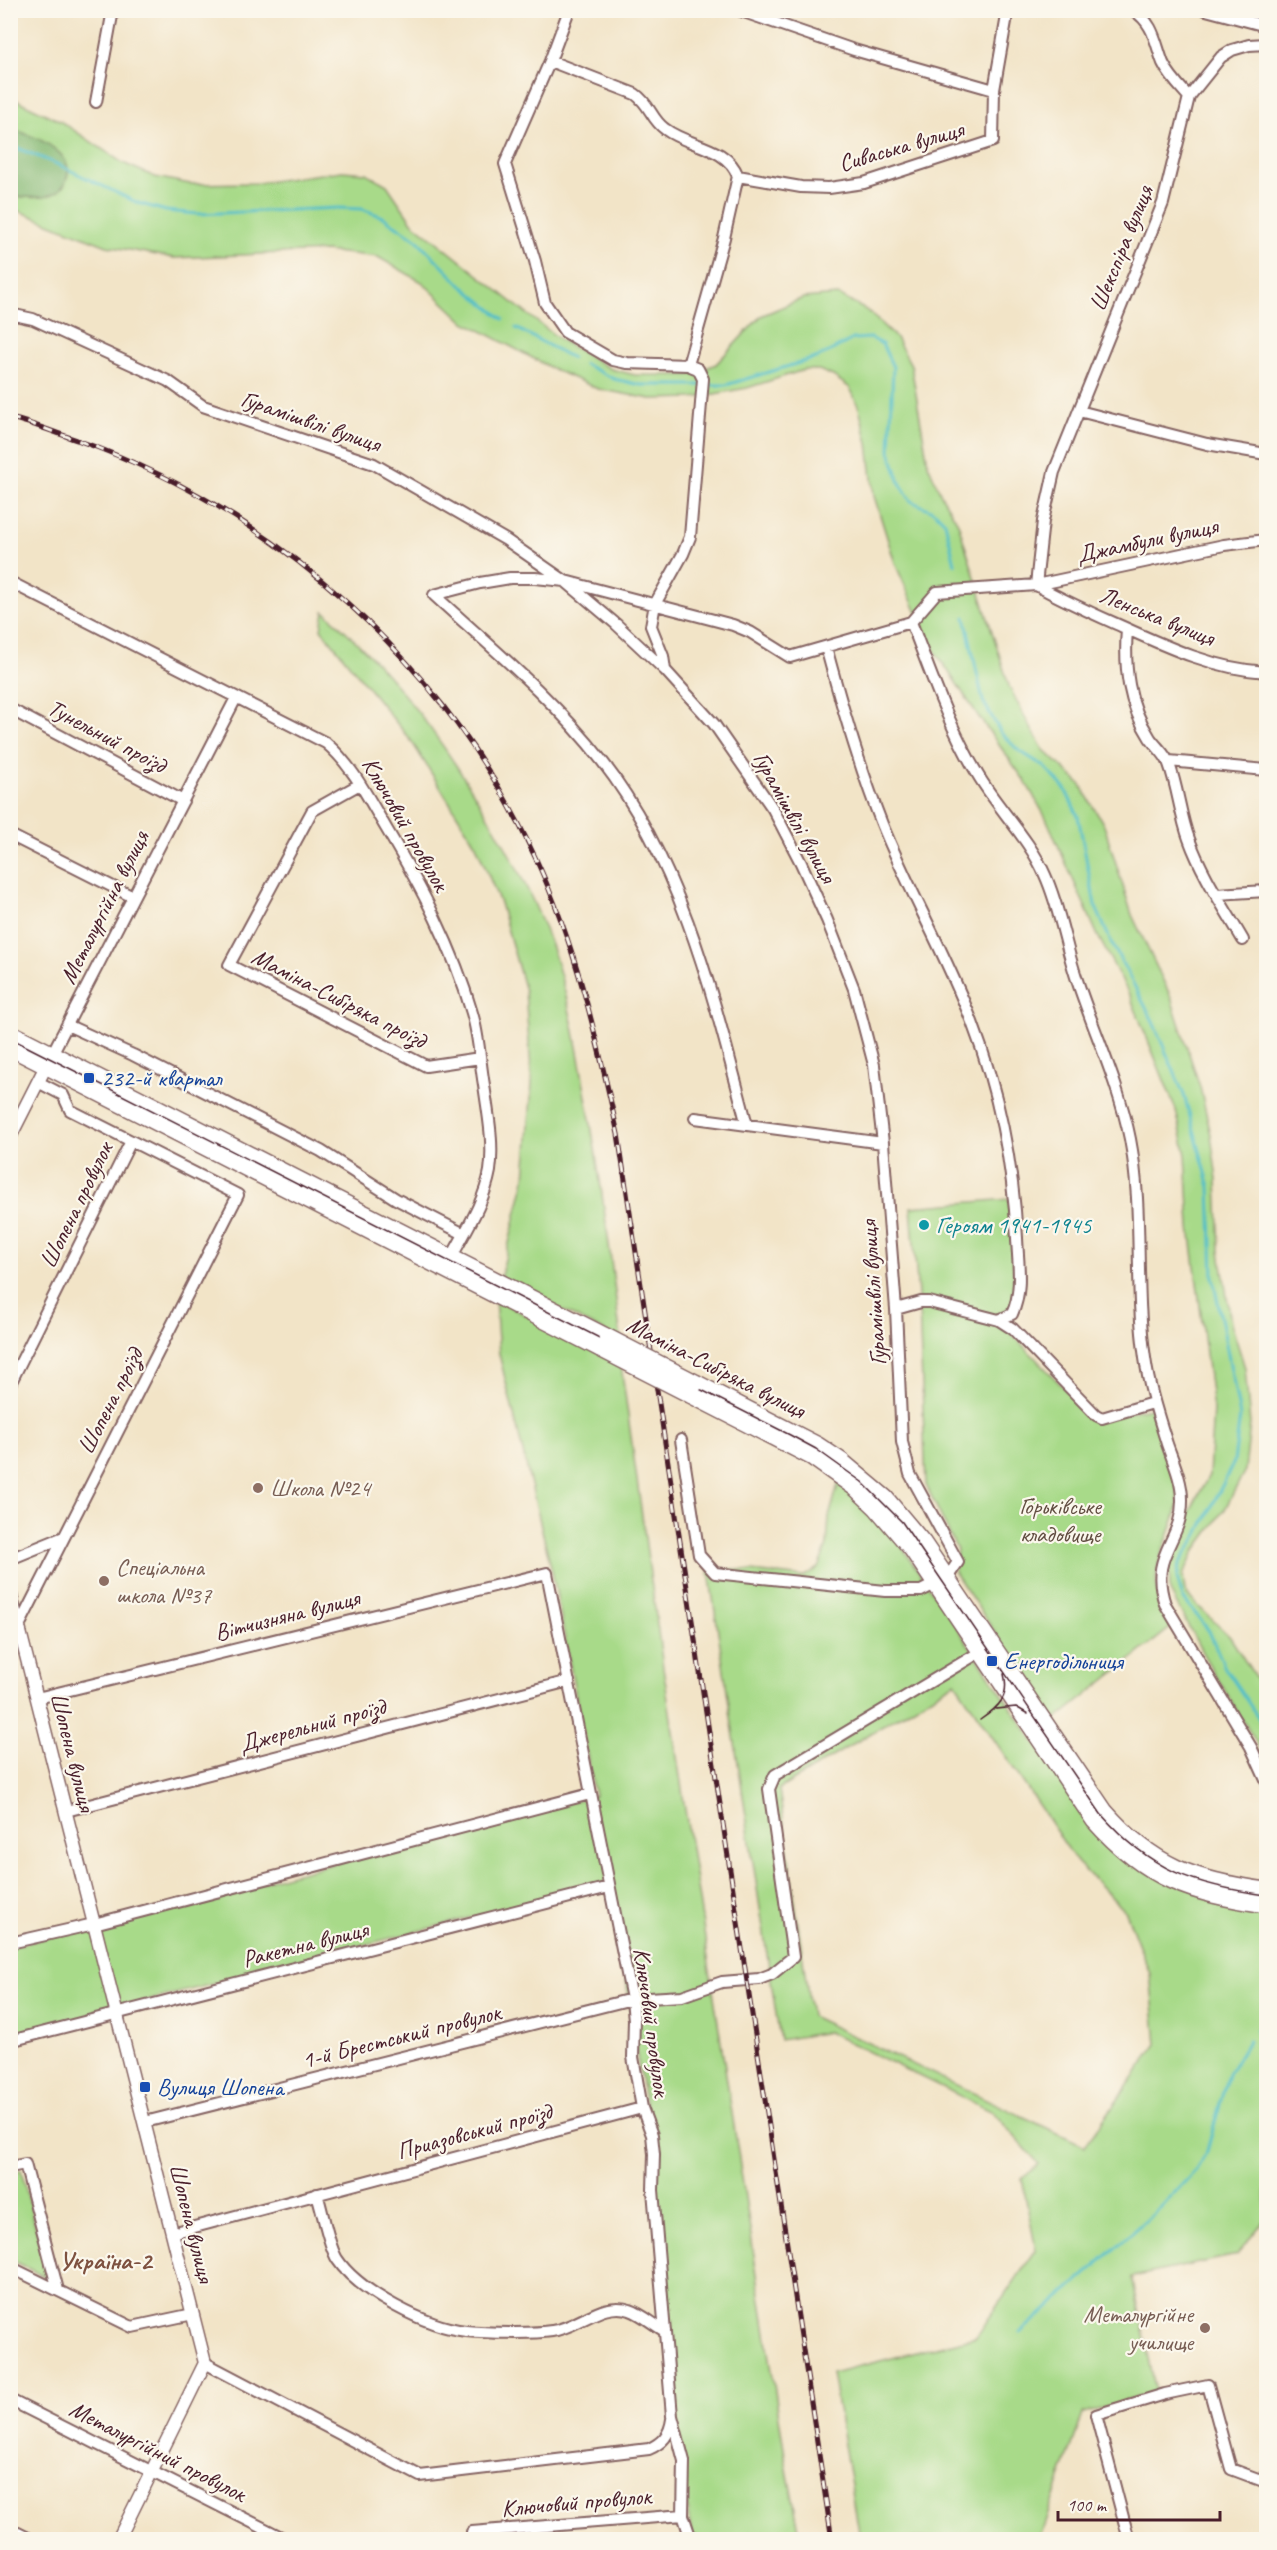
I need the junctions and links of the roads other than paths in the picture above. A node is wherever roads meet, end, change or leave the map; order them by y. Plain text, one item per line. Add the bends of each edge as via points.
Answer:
1 (113, 10) edge
2 (569, 10) edge
3 (738, 10) edge
4 (1008, 10) edge
5 (1133, 10) edge
6 (1206, 10) edge
7 (1266, 26) edge
8 (1266, 44) edge
9 (550, 61) junction
10 (994, 90) junction
11 (1189, 97) junction
12 (96, 102) dead end
13 (738, 176) junction
14 (10, 315) edge
15 (688, 365) junction
16 (1079, 411) junction
17 (1266, 454) edge
18 (1266, 540) edge
19 (564, 581) junction
20 (10, 582) edge
21 (1036, 585) junction
22 (656, 604) junction
23 (911, 622) junction
24 (1127, 629) junction
25 (826, 647) junction
26 (665, 670) junction
27 (1266, 672) edge
28 (236, 698) junction
29 (10, 709) edge
30 (1169, 761) junction
31 (1266, 770) edge
32 (360, 784) junction
33 (183, 801) junction
34 (10, 835) edge
35 (1266, 891) edge
36 (1217, 894) junction
37 (133, 897) junction
38 (1243, 940) dead end
39 (67, 1025) junction
40 (10, 1032) edge
41 (10, 1048) edge
42 (480, 1058) junction
43 (49, 1060) junction
44 (38, 1082) junction
45 (695, 1118) dead end
46 (747, 1125) junction
47 (10, 1137) edge
48 (131, 1141) junction
49 (883, 1143) junction
50 (464, 1234) junction
51 (449, 1263) junction
52 (896, 1309) junction
53 (999, 1320) junction
54 (10, 1384) edge
55 (1154, 1402) junction
56 (681, 1440) dead end
57 (64, 1538) junction
58 (10, 1559) edge
59 (547, 1573) joint
60 (941, 1582) junction
61 (10, 1592) edge
62 (19, 1626) junction
63 (986, 1649) junction
64 (569, 1681) junction
65 (37, 1698) junction
66 (1266, 1780) edge
67 (590, 1794) junction
68 (66, 1811) junction
69 (609, 1887) junction
70 (1266, 1890) edge
71 (1266, 1905) edge
72 (94, 1924) junction
73 (10, 1943) edge
74 (632, 2000) junction
75 (117, 2014) junction
76 (10, 2042) edge
77 (642, 2108) junction
78 (145, 2122) junction
79 (10, 2167) edge
80 (317, 2194) junction
81 (172, 2233) junction
82 (10, 2266) edge
83 (58, 2290) junction
84 (193, 2314) junction
85 (665, 2331) junction
86 (206, 2363) junction
87 (10, 2400) edge
88 (672, 2416) junction
89 (152, 2471) junction
90 (1266, 2482) edge
91 (683, 2514) junction
92 (10, 2529) edge
93 (472, 2532) dead end
94 (688, 2536) edge
95 (32, 2540) edge
96 (118, 2540) edge
97 (287, 2540) edge
98 (1129, 2540) edge

1 - 12 street
2 - 9 street
3 - 10 street via 854,50
4 - 10 street, Сиваська вулиця
5 - 11 street via 1150,25 1164,64
6 - 7 street
8 - 11 street via 1249,45 1221,57
9 - 13 street via 645,100 666,131 725,157
9 - 15 street via 505,164 545,303 565,332 613,360
10 - 13 street, Сиваська вулиця via 993,141 864,183 829,188
11 - 16 street, Шекспіра вулиця via 1163,203
13 - 15 street
14 - 19 street, Гурамішвілі вулиця via 33,319 168,381 203,406 395,474 506,540
15 - 22 street, Гурамішвілі вулиця via 698,369 704,379 690,537
16 - 17 street via 1207,444
16 - 21 street, Шекспіра вулиця via 1054,472 1043,520
18 - 21 street, Джамбули вулиця via 1224,545
19 - 22 street, Гурамішвілі вулиця
19 - 26 street, Гурамішвілі вулиця
19 - 46 street via 510,578 434,595 568,722 602,761 639,815 700,956
20 - 28 street, Ключовий провулок
21 - 23 street, Джамбули вулиця via 938,592
21 - 24 street, Ленська вулиця
22 - 25 street, Гурамішвілі вулиця via 733,625 790,657
22 - 26 street, Гурамішвілі вулиця via 651,626
23 - 25 street, Гурамішвілі вулиця
23 - 55 street via 960,743 1045,875 1120,1102 1136,1179 1139,1313
24 - 27 street, Ленська вулиця via 1209,662
24 - 30 street via 1124,658 1136,714
25 - 53 street via 873,799 972,1021 990,1078 1010,1170 1018,1273 1018,1302 1012,1314
26 - 49 street, Гурамішвілі вулиця via 743,763 801,863 854,989 874,1065
28 - 32 street, Ключовий провулок via 326,743 343,758
28 - 33 street, Металургійна вулиця
29 - 33 street, Тунельний проїзд
30 - 31 street
30 - 36 street via 1188,838
32 - 42 street, Ключовий провулок via 414,874 444,934 473,1015
32 - 42 street, Маміна-Сибіряка проїзд via 312,811 229,964 426,1066
33 - 37 street, Металургійна вулиця
34 - 37 street
35 - 36 street
36 - 38 street
37 - 39 street, Металургійна вулиця
39 - 43 street, Металургійна вулиця
39 - 50 street via 321,1151 396,1199
40 - 43 main road, Маміна-Сибіряка вулиця
41 - 43 main road, Маміна-Сибіряка вулиця
42 - 50 street, Ключовий провулок via 491,1138 490,1172
43 - 44 street, Металургійна вулиця
43 - 51 main road, Маміна-Сибіряка вулиця
44 - 47 street, Металургійна вулиця
44 - 48 street via 63,1095 70,1110
45 - 46 street
46 - 49 street
48 - 54 street, Шопена провулок
48 - 57 street, Шопена проїзд via 238,1195
49 - 52 street, Гурамішвілі вулиця
50 - 51 street, Ключовий провулок
51 - 60 main road, Маміна-Сибіряка вулиця, bridge via 693,1389 811,1457 869,1502
52 - 53 street via 929,1302
52 - 60 street, Гурамішвілі вулиця via 903,1450 910,1474 958,1562
53 - 55 street via 1013,1329 1096,1415 1102,1418
55 - 66 street via 1182,1498 1181,1513 1160,1568 1159,1586 1165,1604 1251,1747
56 - 60 street via 699,1555 715,1573 885,1591 921,1591
57 - 58 street
57 - 62 street, Шопена проїзд
59 - 64 street, Ключовий провулок
59 - 65 street, Вітчизняна вулиця
60 - 63 main road, Маміна-Сибіряка вулиця
61 - 62 street, Шопена вулиця
62 - 65 street, Шопена вулиця
63 - 70 main road, Маміна-Сибіряка вулиця via 1105,1811 1133,1840 1185,1872 1224,1884
63 - 71 main road, Маміна-Сибіряка вулиця via 1094,1821 1124,1852 1179,1886
63 - 74 street, 1-й Брестський провулок via 775,1775 768,1789 793,1957 786,1964 759,1979 722,1982 682,1996
64 - 67 street, Ключовий провулок
64 - 68 street, Джерельний проїзд
65 - 68 street, Шопена вулиця
67 - 69 street, Ключовий провулок
67 - 72 street
68 - 72 street, Шопена вулиця
69 - 74 street, Ключовий провулок
69 - 75 street, Ракетна вулиця
72 - 73 street
72 - 75 street, Шопена вулиця
74 - 77 street, Ключовий провулок via 633,2057
74 - 78 street, 1-й Брестський провулок
75 - 76 street, Ракетна вулиця
75 - 78 street, Шопена вулиця
77 - 80 street, Приазовський проїзд
77 - 85 street, Ключовий провулок via 654,2144 653,2190
78 - 81 street, Шопена вулиця
79 - 83 street via 25,2164
80 - 81 street, Приазовський проїзд
80 - 85 street via 336,2257 351,2277 413,2315 465,2331 551,2331 614,2308 629,2310
81 - 84 street, Шопена вулиця
82 - 83 street
83 - 84 street via 132,2327
84 - 86 street, Шопена вулиця
85 - 88 street, Ключовий провулок
86 - 88 street via 420,2476 649,2449 666,2437
86 - 89 street
87 - 89 street, Металургійний провулок
88 - 91 street, Ключовий провулок via 684,2460
89 - 96 street
89 - 97 street, Металургійний провулок
90 - 98 street via 1231,2469 1208,2385 1096,2415
91 - 93 street, Ключовий провулок
91 - 94 street, Ключовий провулок
92 - 95 street

